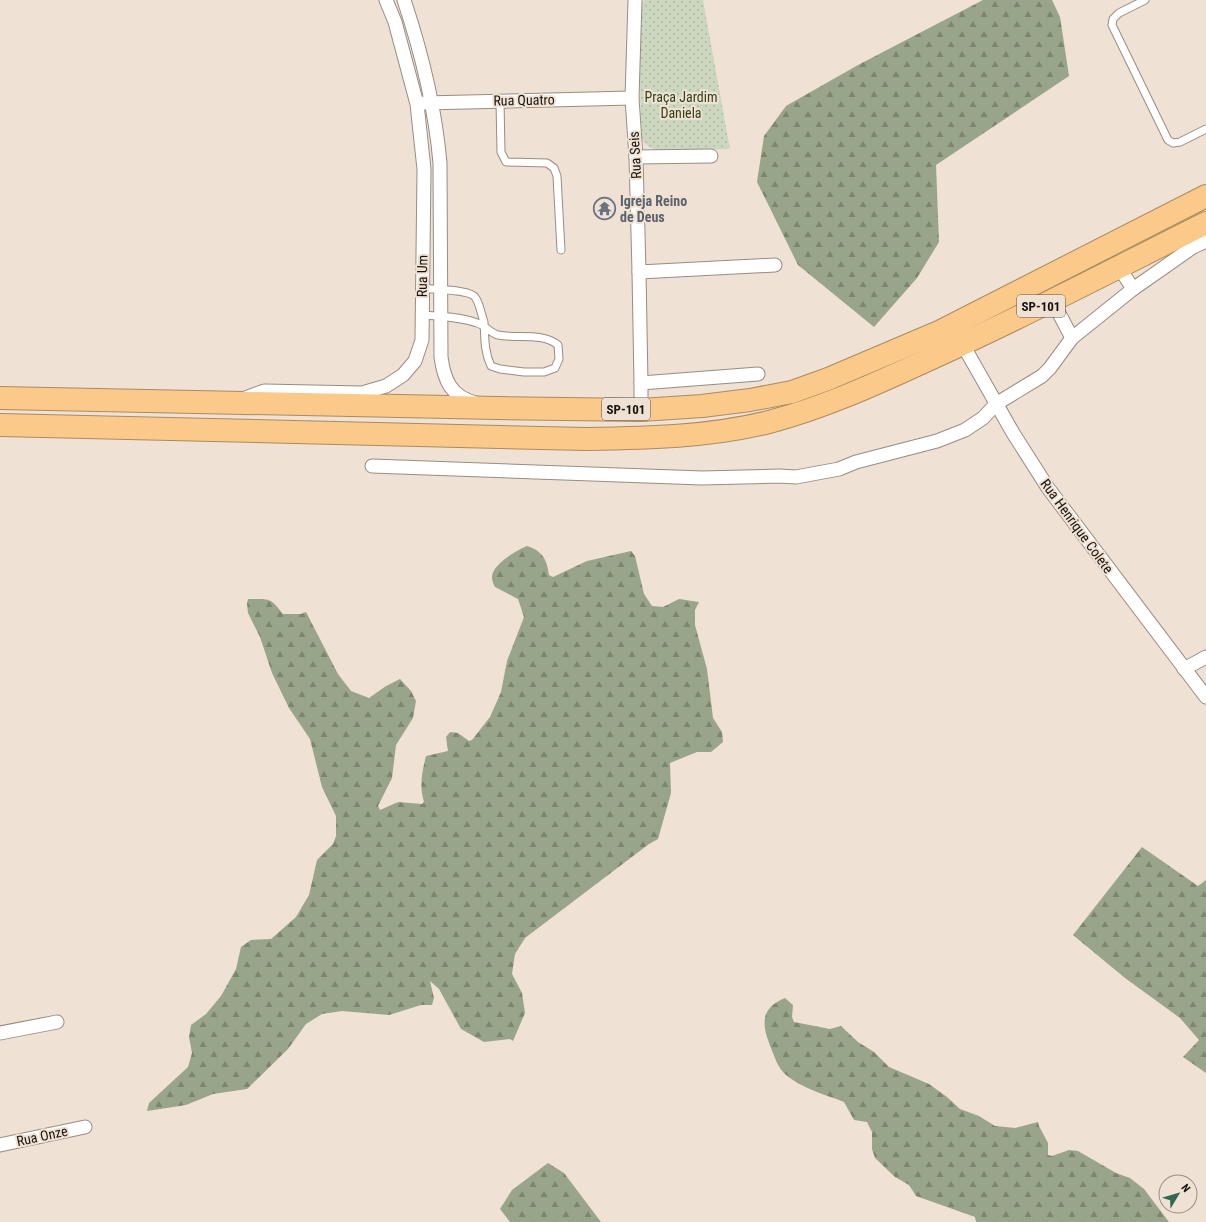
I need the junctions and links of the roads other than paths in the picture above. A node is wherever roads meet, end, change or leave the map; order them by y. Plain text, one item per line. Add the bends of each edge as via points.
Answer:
1 (386, 0) edge
2 (404, 0) edge
3 (635, 0) edge
4 (1144, 0) edge
5 (632, 98) junction
6 (500, 101) junction
7 (432, 102) junction
8 (417, 104) junction
9 (1206, 129) edge
10 (711, 156) dead end
11 (636, 157) junction
12 (1206, 196) edge
13 (1206, 223) edge
14 (1206, 241) edge
15 (561, 250) dead end
16 (775, 265) dead end
17 (1119, 267) junction
18 (640, 272) junction
19 (422, 288) junction
20 (1133, 289) junction
21 (441, 290) junction
22 (1052, 300) junction
23 (422, 315) junction
24 (440, 316) junction
25 (484, 325) junction
26 (1072, 338) junction
27 (963, 345) junction
28 (758, 374) dead end
29 (641, 383) junction
30 (0, 398) edge
31 (233, 403) junction
32 (996, 404) junction
33 (497, 408) junction
34 (641, 410) junction
35 (0, 425) edge
36 (372, 466) dead end
37 (1206, 657) edge
38 (1184, 669) junction
39 (1206, 697) edge
40 (57, 1022) dead end
41 (0, 1033) edge
42 (85, 1127) dead end
43 (0, 1145) edge

1 - 8 street, Rua Um via 395,22
2 - 7 street via 425,68
3 - 5 street, Rua Seis
4 - 9 lane via 1118,13 1112,25 1168,140 1173,143 1180,142
5 - 6 street, Rua Quatro
5 - 11 street, Rua Seis
6 - 7 street, Rua Quatro
6 - 15 lane via 501,152 506,162 547,163 554,168 558,176
7 - 8 street, Rua Quatro
7 - 21 street via 440,163
8 - 19 street, Rua Um via 424,169
10 - 11 street
11 - 18 street, Rua Seis
12 - 34 highway, SP-101 via 941,330 828,379 792,392 750,400
13 - 17 highway, SP-101
14 - 20 street via 1193,247
16 - 18 street
17 - 20 street
17 - 22 highway, SP-101
18 - 29 street, Rua Seis
19 - 21 lane
19 - 23 street, Rua Um
20 - 26 street
21 - 24 street
21 - 25 lane via 471,294 475,298
22 - 26 street
22 - 27 highway, SP-101
23 - 24 lane
23 - 31 street, Rua Um via 422,340 415,361 403,375 386,386 362,393 264,391
24 - 25 lane
24 - 33 street via 442,369 452,390 467,401
25 - 25 lane via 497,335 552,340 558,345 559,359 555,368 544,372 524,372 490,366 486,357
26 - 32 street via 1042,376
27 - 32 street, Rua Henrique Colete
27 - 35 highway, SP-101 via 858,392 798,413 768,422 715,432 665,437 586,439
28 - 29 street
29 - 34 street, Rua Seis
30 - 31 highway, SP-101
31 - 33 highway, SP-101
32 - 36 street via 983,418 965,430 937,441 856,462 839,469 796,477 702,478
32 - 38 street, Rua Henrique Colete via 1048,488
33 - 34 highway, SP-101
37 - 38 street
38 - 39 street, Rua Henrique Colete
40 - 41 street
42 - 43 street, Rua Onze

